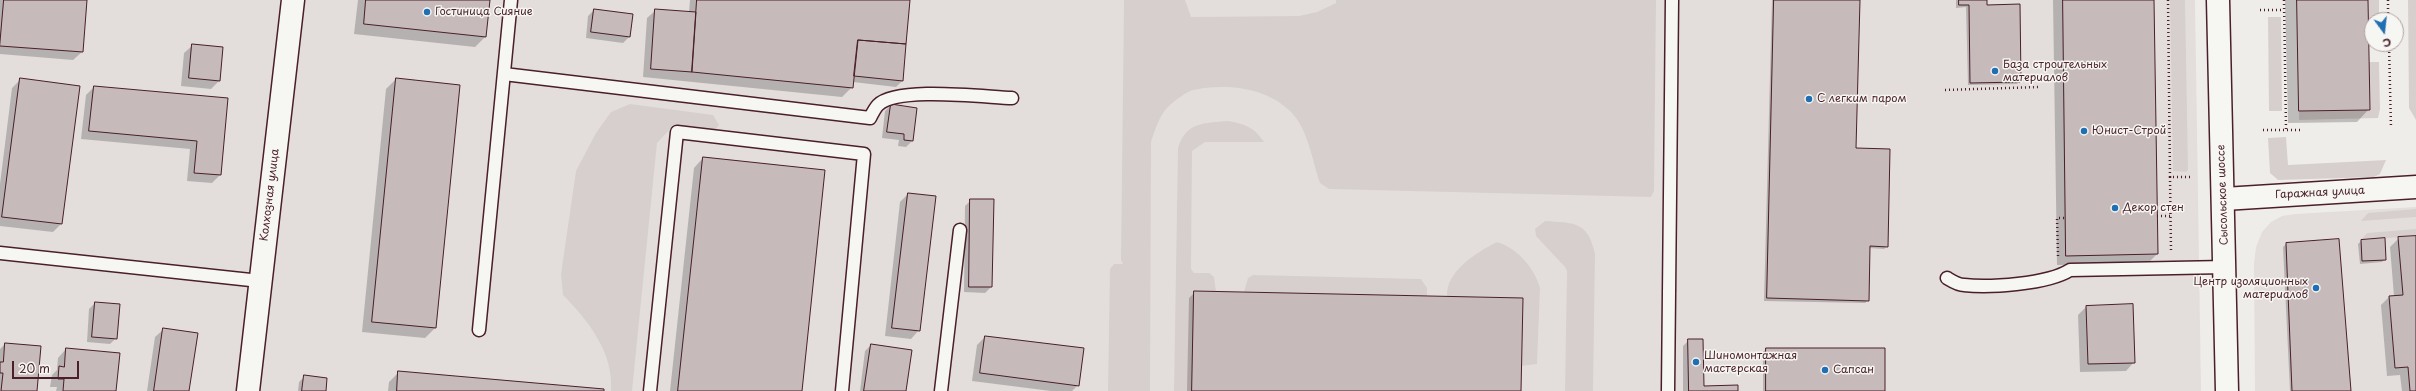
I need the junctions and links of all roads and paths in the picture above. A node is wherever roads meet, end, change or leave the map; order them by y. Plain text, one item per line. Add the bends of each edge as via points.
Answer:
1 (293, 0) edge
2 (511, 0) edge
3 (1672, 0) edge
4 (2168, 0) edge
5 (2218, 0) edge
6 (2284, 0) edge
7 (2388, 0) edge
8 (2260, 10) dead end
9 (2284, 10) junction
10 (2388, 12) edge
11 (2389, 52) edge
12 (504, 74) junction
13 (2038, 87) dead end
14 (1945, 90) dead end
15 (1012, 98) dead end
16 (2391, 128) dead end
17 (2263, 130) dead end
18 (2286, 130) junction
19 (2301, 130) dead end
20 (2192, 177) dead end
21 (2170, 178) junction
22 (2416, 187) edge
23 (2224, 199) junction
24 (2157, 216) dead end
25 (2171, 216) junction
26 (2057, 218) dead end
27 (2066, 218) dead end
28 (960, 230) dead end
29 (0, 252) edge
30 (2171, 259) dead end
31 (2225, 267) junction
32 (1947, 278) dead end
33 (260, 281) junction
34 (479, 330) dead end
35 (248, 391) edge
36 (650, 391) edge
37 (842, 391) edge
38 (941, 391) edge
39 (1668, 391) edge
40 (2227, 391) edge

1 - 33 street, Колхозная улица
2 - 12 lane
3 - 39 lane
4 - 21 path
5 - 23 street, Сысольское шоссе
6 - 9 path
7 - 10 path
8 - 9 path
9 - 18 path
11 - 16 path
12 - 15 lane via 870,118 878,104 894,97 919,94
12 - 34 lane
13 - 14 path
17 - 18 path
18 - 19 path
20 - 21 path
21 - 25 path
22 - 23 street, Гаражная улица
23 - 31 street, Сысольское шоссе
24 - 25 path
25 - 30 path
26 - 27 path
28 - 38 lane
29 - 33 lane
31 - 32 lane via 2070,270 2053,278 2028,283 1963,285
31 - 40 street, Сысольское шоссе
33 - 35 street, Колхозная улица
36 - 37 lane via 677,132 864,154

